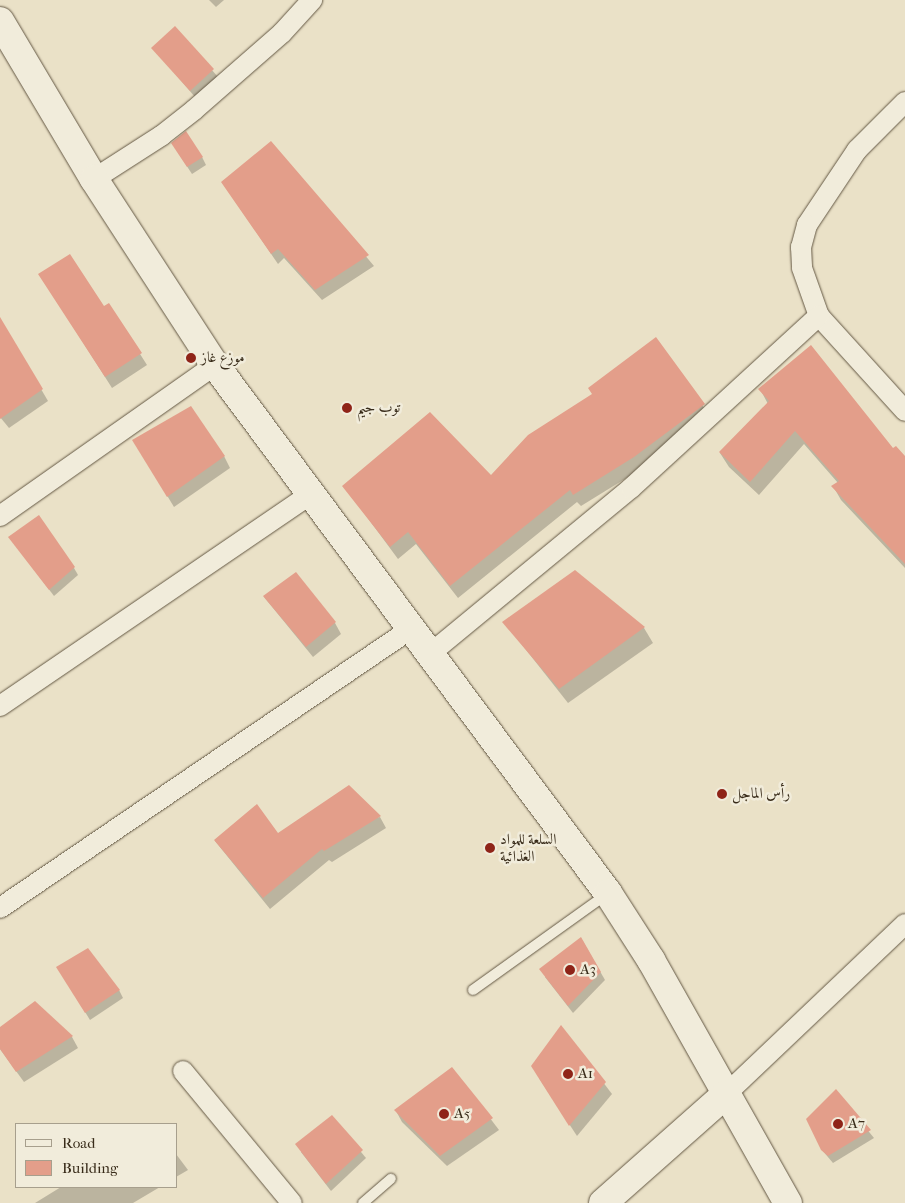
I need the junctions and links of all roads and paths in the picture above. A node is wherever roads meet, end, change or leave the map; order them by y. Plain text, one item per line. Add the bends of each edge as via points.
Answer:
1 (312, 0) edge
2 (0, 21) edge
3 (905, 102) edge
4 (94, 179) junction
5 (819, 316) junction
6 (215, 365) junction
7 (905, 411) edge
8 (311, 494) junction
9 (0, 516) edge
10 (410, 629) junction
11 (430, 653) junction
12 (0, 706) edge
13 (608, 893) junction
14 (0, 908) edge
15 (905, 924) edge
16 (473, 990) dead end
17 (183, 1071) dead end
18 (726, 1094) junction
19 (391, 1179) dead end
20 (292, 1203) edge
21 (364, 1203) edge
22 (603, 1203) edge
23 (788, 1203) edge

1 - 4 street via 282,33 194,110 161,136
2 - 4 street
3 - 5 street via 857,150 807,225 802,268
4 - 6 street
5 - 7 street
5 - 11 street via 630,488
6 - 8 street
6 - 9 street
8 - 10 street
8 - 12 street
10 - 11 street
10 - 14 street
11 - 13 street
13 - 16 lane
13 - 18 street via 651,960
15 - 18 street
17 - 20 street
18 - 22 street
18 - 23 street
19 - 21 lane

